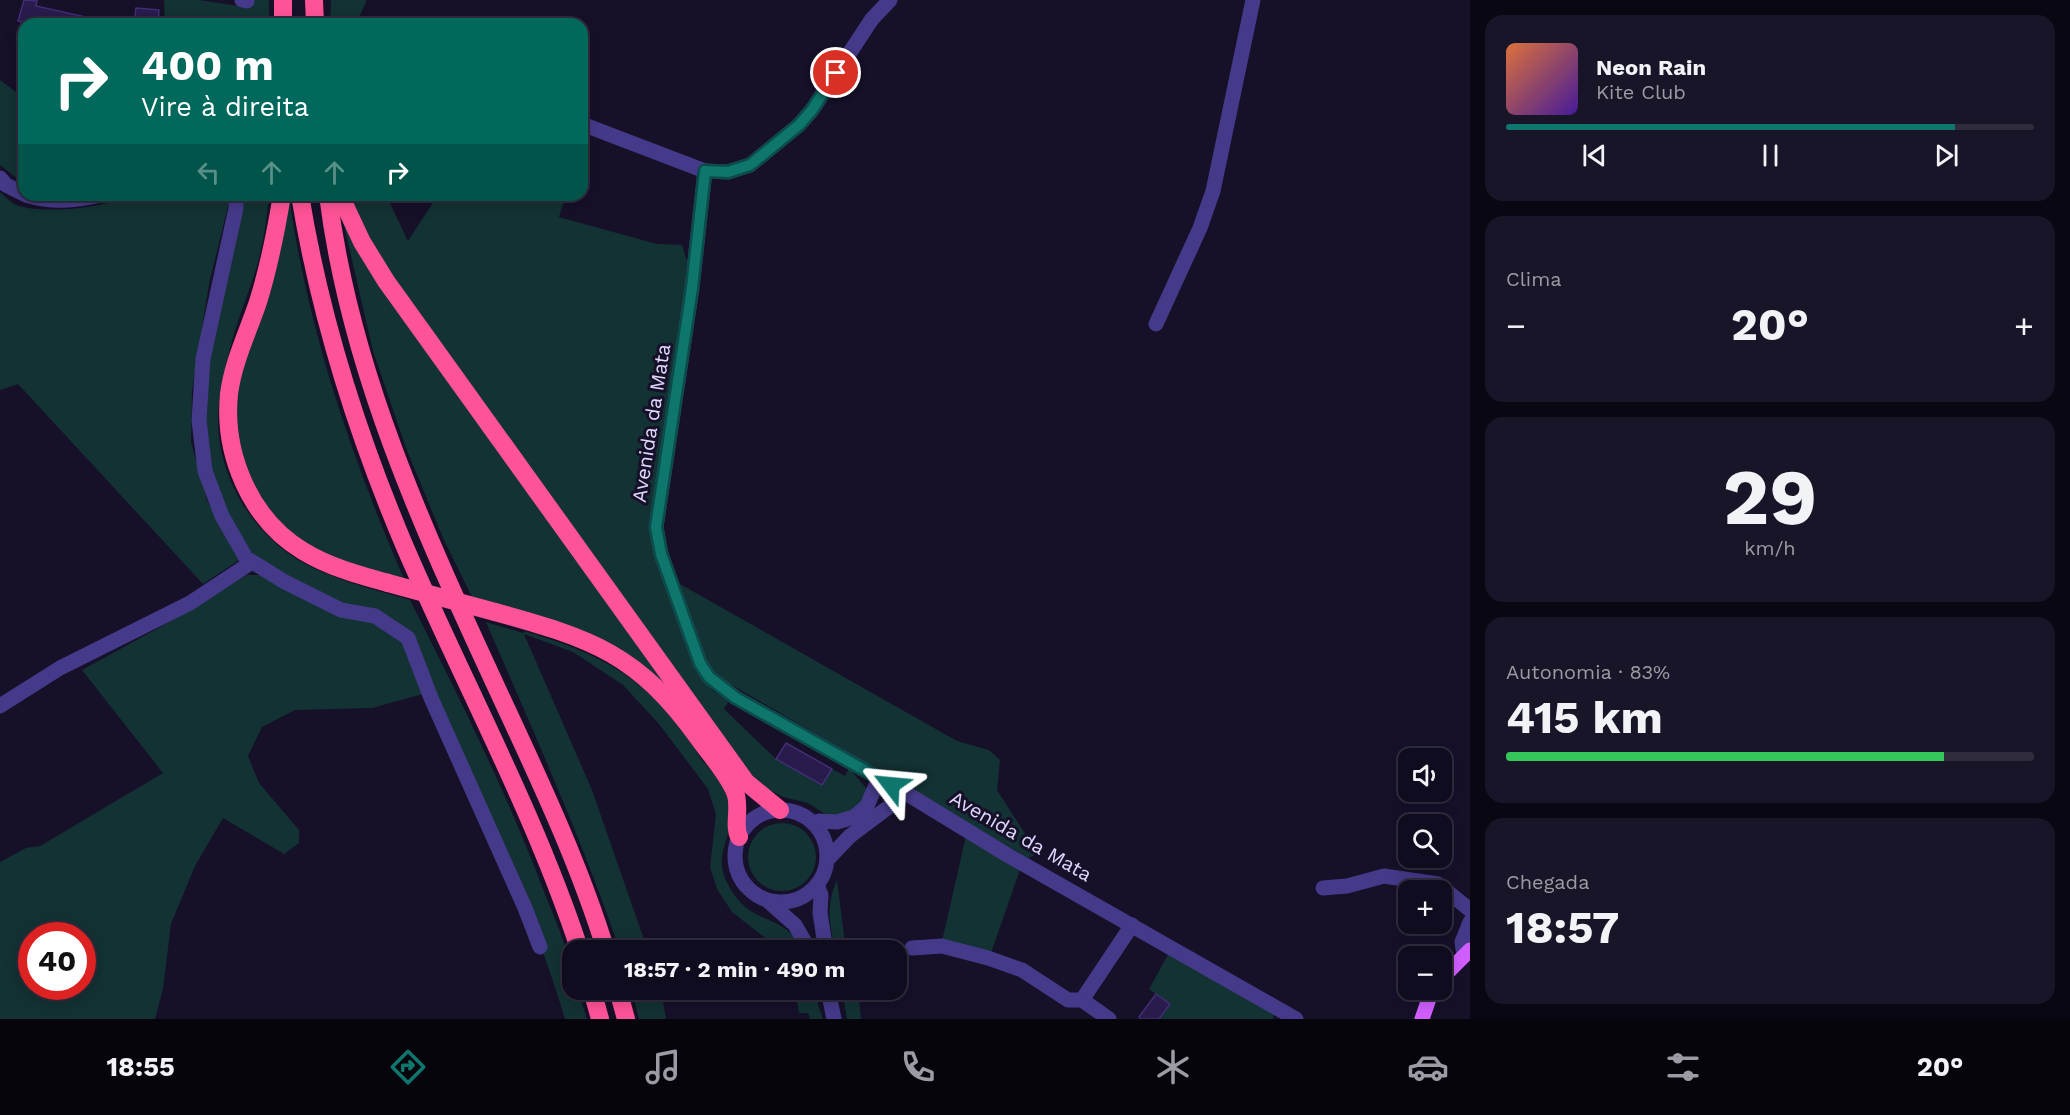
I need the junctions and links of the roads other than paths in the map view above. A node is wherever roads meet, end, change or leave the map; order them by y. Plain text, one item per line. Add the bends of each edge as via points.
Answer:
1 (283, 0) edge
2 (314, 0) edge
3 (890, 0) edge
4 (1254, 0) edge
5 (283, 18) edge
6 (315, 18) edge
7 (588, 126) edge
8 (705, 171) junction
9 (0, 178) edge
10 (18, 191) edge
11 (47, 201) edge
12 (72, 201) edge
13 (236, 201) edge
14 (281, 201) edge
15 (301, 201) edge
16 (329, 201) edge
17 (343, 201) edge
18 (1156, 324) dead end
19 (252, 562) junction
20 (0, 706) edge
21 (879, 778) junction
22 (903, 792) junction
23 (780, 810) junction
24 (813, 823) junction
25 (739, 837) junction
26 (827, 860) junction
27 (817, 885) junction
28 (1323, 888) dead end
29 (768, 901) junction
30 (1470, 910) edge
31 (1470, 922) edge
32 (1132, 924) junction
33 (576, 940) edge
34 (602, 940) edge
35 (804, 940) edge
36 (824, 940) edge
37 (540, 947) dead end
38 (912, 948) dead end
39 (1467, 952) edge
40 (1452, 968) edge
41 (595, 1000) edge
42 (621, 1000) edge
43 (830, 1000) edge
44 (1082, 1000) junction
45 (1429, 1000) edge
46 (600, 1019) edge
47 (626, 1019) edge
48 (834, 1019) edge
49 (1109, 1019) edge
50 (1296, 1019) edge
51 (1422, 1019) edge

1 - 5 highway
2 - 6 highway
3 - 8 street via 872,19 799,125 750,165 728,172
4 - 18 street via 1213,191
7 - 8 street
8 - 21 street, Avenida da Mata via 692,288 656,527 661,554 700,663 709,677 736,698
9 - 10 street
11 - 12 street
13 - 19 street via 203,359 199,420 206,471 222,516
14 - 25 highway, bridge via 270,260 235,370 228,417 235,460 258,508 289,541 340,569 567,633 621,658 648,679 681,715 729,781 738,802
15 - 33 highway via 319,294 362,438 405,547 533,829
16 - 34 highway via 352,321 385,428 440,564 560,828
17 - 23 highway via 373,262 441,358 747,782
19 - 20 street via 190,603 60,668
19 - 37 street via 341,610 375,616 408,638
21 - 22 street, Avenida da Mata
21 - 24 street via 867,806 854,817
22 - 26 street via 898,800 849,836
22 - 32 street, Avenida da Mata
23 - 24 street via 797,813
23 - 25 street via 756,818
24 - 26 street via 826,846
25 - 29 street via 735,856 739,876 746,887
26 - 27 street
27 - 29 street via 795,900
27 - 36 street
28 - 30 street via 1384,876 1438,884
29 - 35 street via 795,925
31 - 39 street via 1462,942
32 - 44 street
32 - 50 street, Avenida da Mata
38 - 44 street via 942,946 988,958 1022,970 1068,1000
39 - 40 main road
41 - 46 highway
42 - 47 highway
43 - 48 street
44 - 49 street
45 - 51 main road

